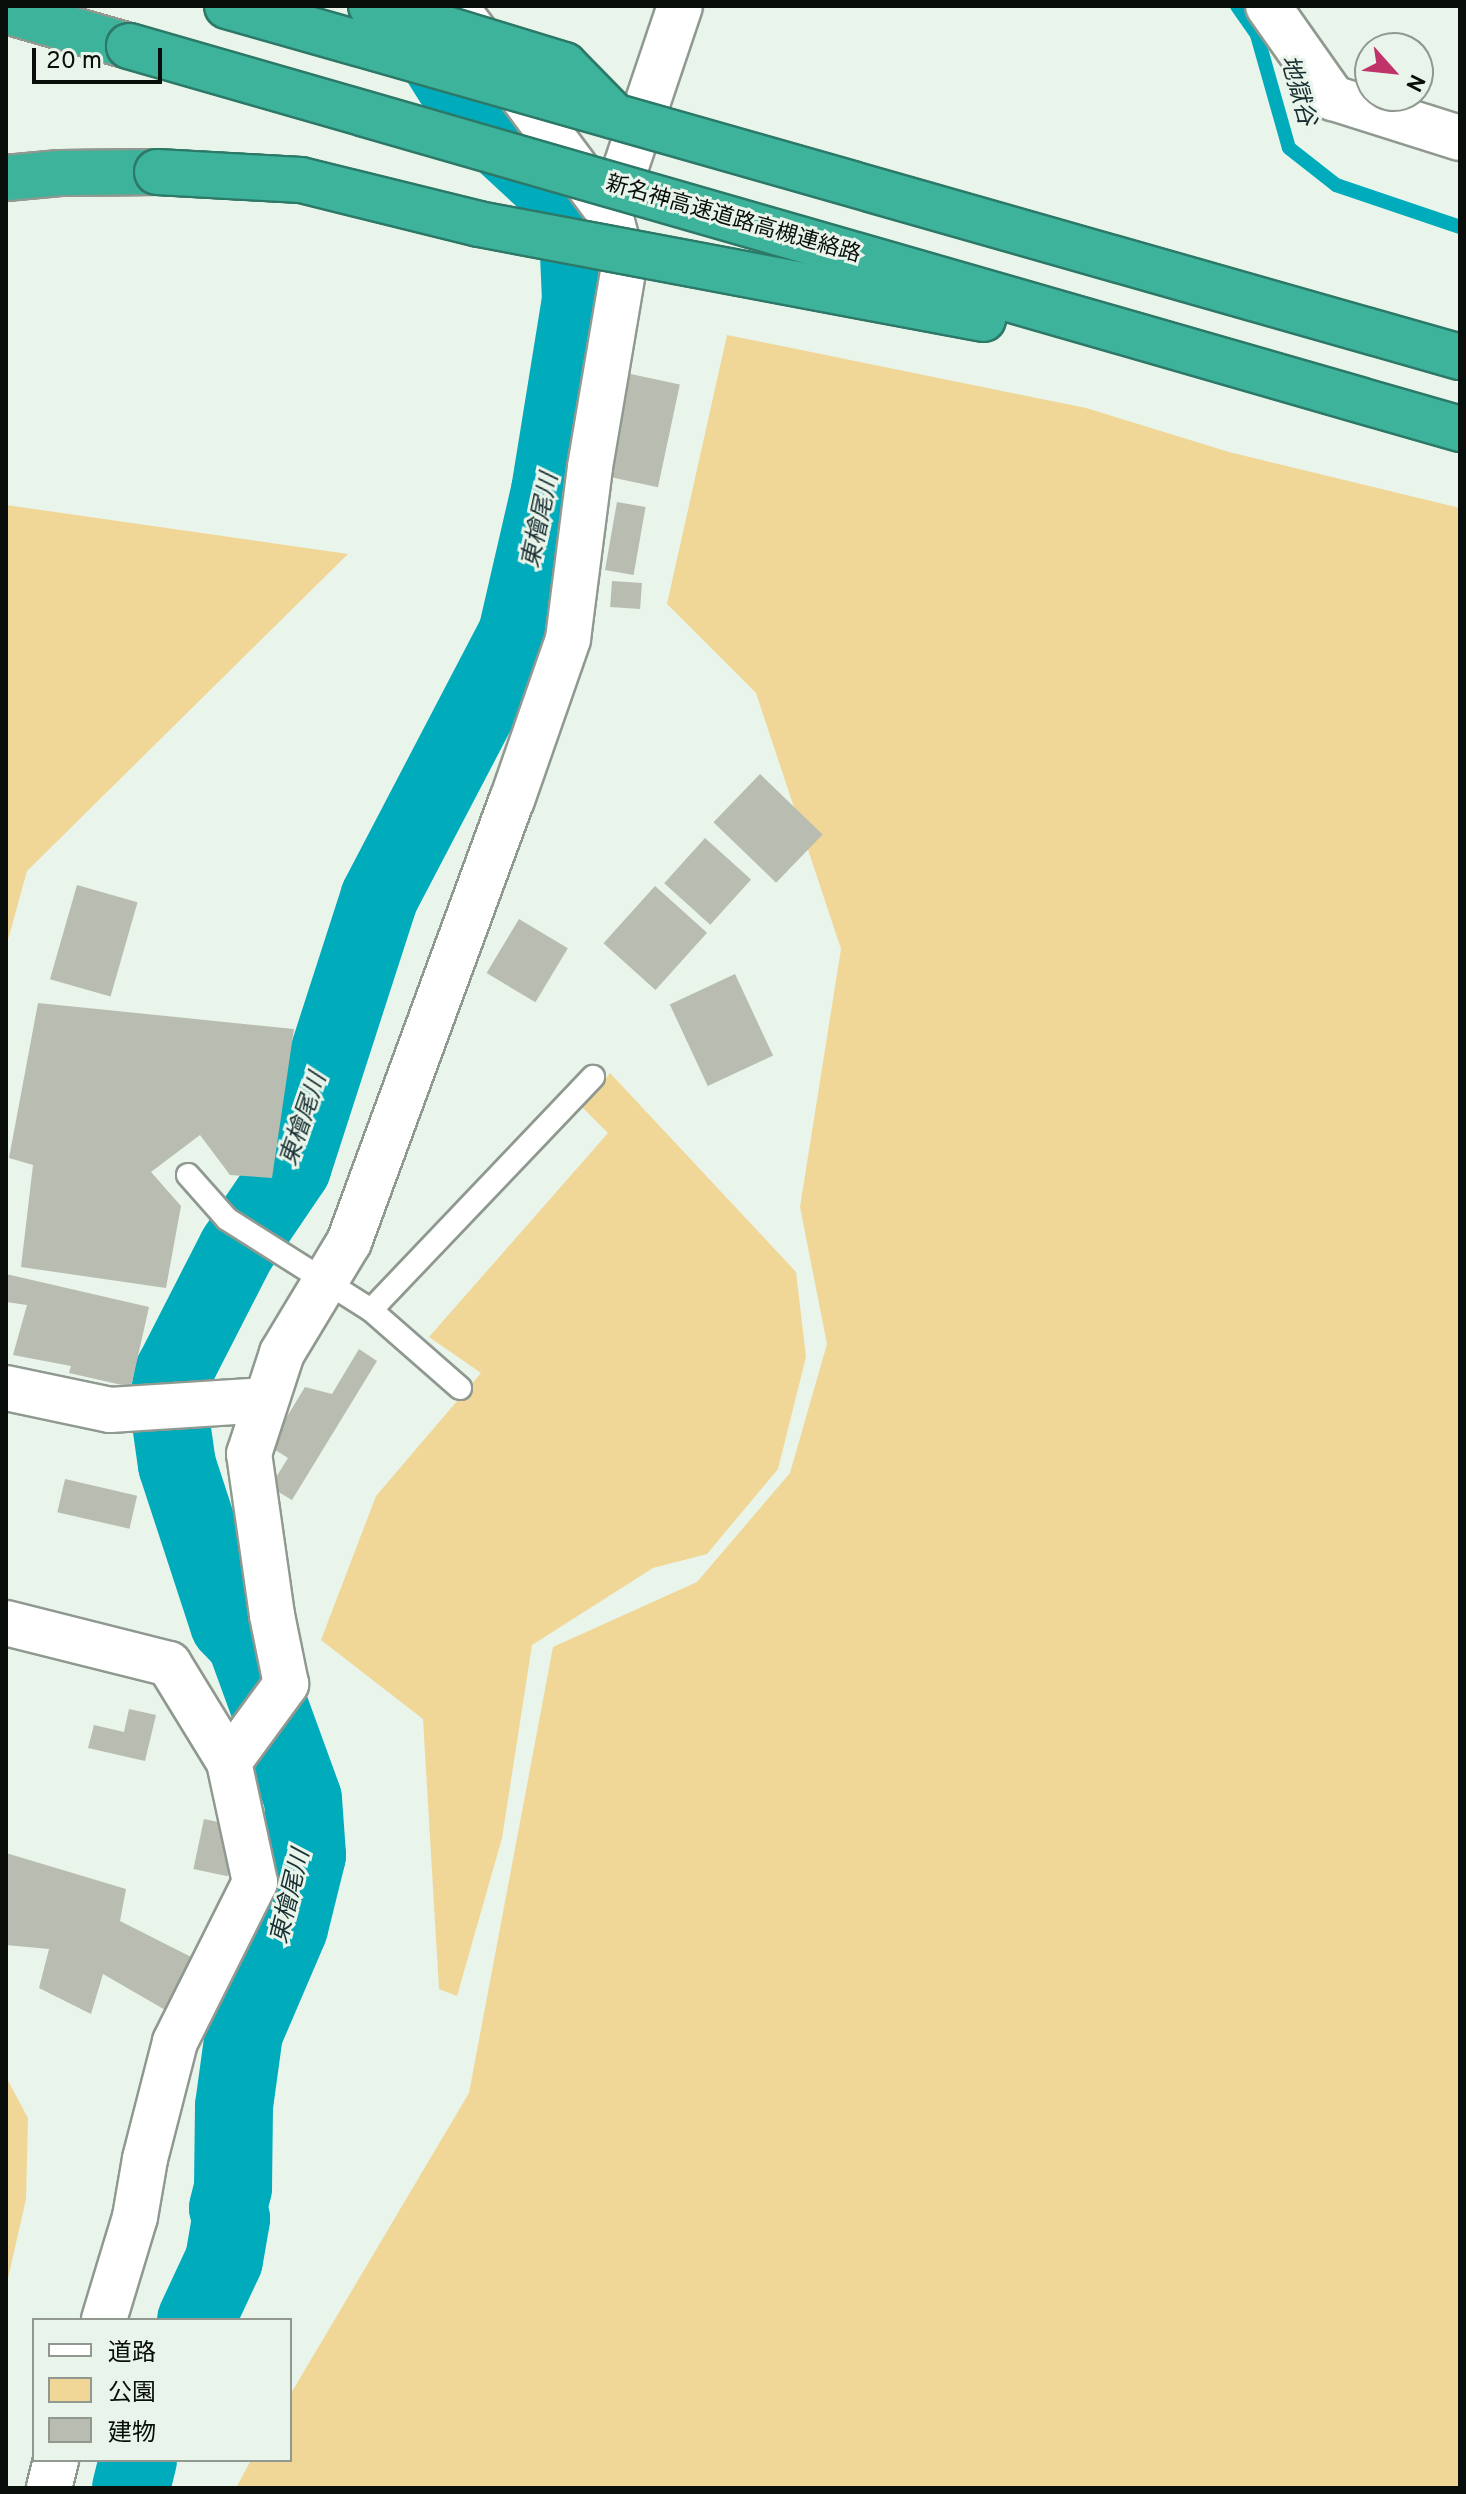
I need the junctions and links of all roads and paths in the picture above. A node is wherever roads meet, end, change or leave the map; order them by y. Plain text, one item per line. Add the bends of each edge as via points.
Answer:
1 (227, 6) edge
2 (371, 6) edge
3 (455, 6) edge
4 (680, 6) edge
5 (1268, 6) edge
6 (6, 11) edge
7 (616, 118) junction
8 (1460, 138) edge
9 (6, 178) edge
10 (610, 214) junction
11 (1460, 357) edge
12 (1245, 368) junction
13 (1460, 429) edge
14 (593, 1077) dead end
15 (188, 1175) dead end
16 (324, 1283) junction
17 (371, 1310) junction
18 (6, 1388) edge
19 (460, 1388) dead end
20 (266, 1400) junction
21 (6, 1623) edge
22 (229, 1762) junction
23 (105, 2318) edge
24 (56, 2462) edge
25 (49, 2488) edge

1 - 7 highway, bridge
2 - 7 highway, bridge via 564,65
3 - 10 street
4 - 10 street
5 - 8 street via 1333,98
6 - 12 highway, 新名神高速道路高槻連絡路, bridge
7 - 11 highway, bridge
9 - 12 highway, bridge via 157,172 301,180 479,224
10 - 16 street via 624,267 568,639 349,1242
12 - 13 highway, 新名神高速道路高槻連絡路, bridge
14 - 17 lane
15 - 16 lane via 227,1219
16 - 17 lane
16 - 20 street via 282,1353
17 - 19 lane
18 - 20 street via 110,1410
20 - 22 street via 249,1454 286,1684
21 - 22 street via 169,1664
22 - 23 street via 255,1882 175,2042 135,2217
24 - 25 street

